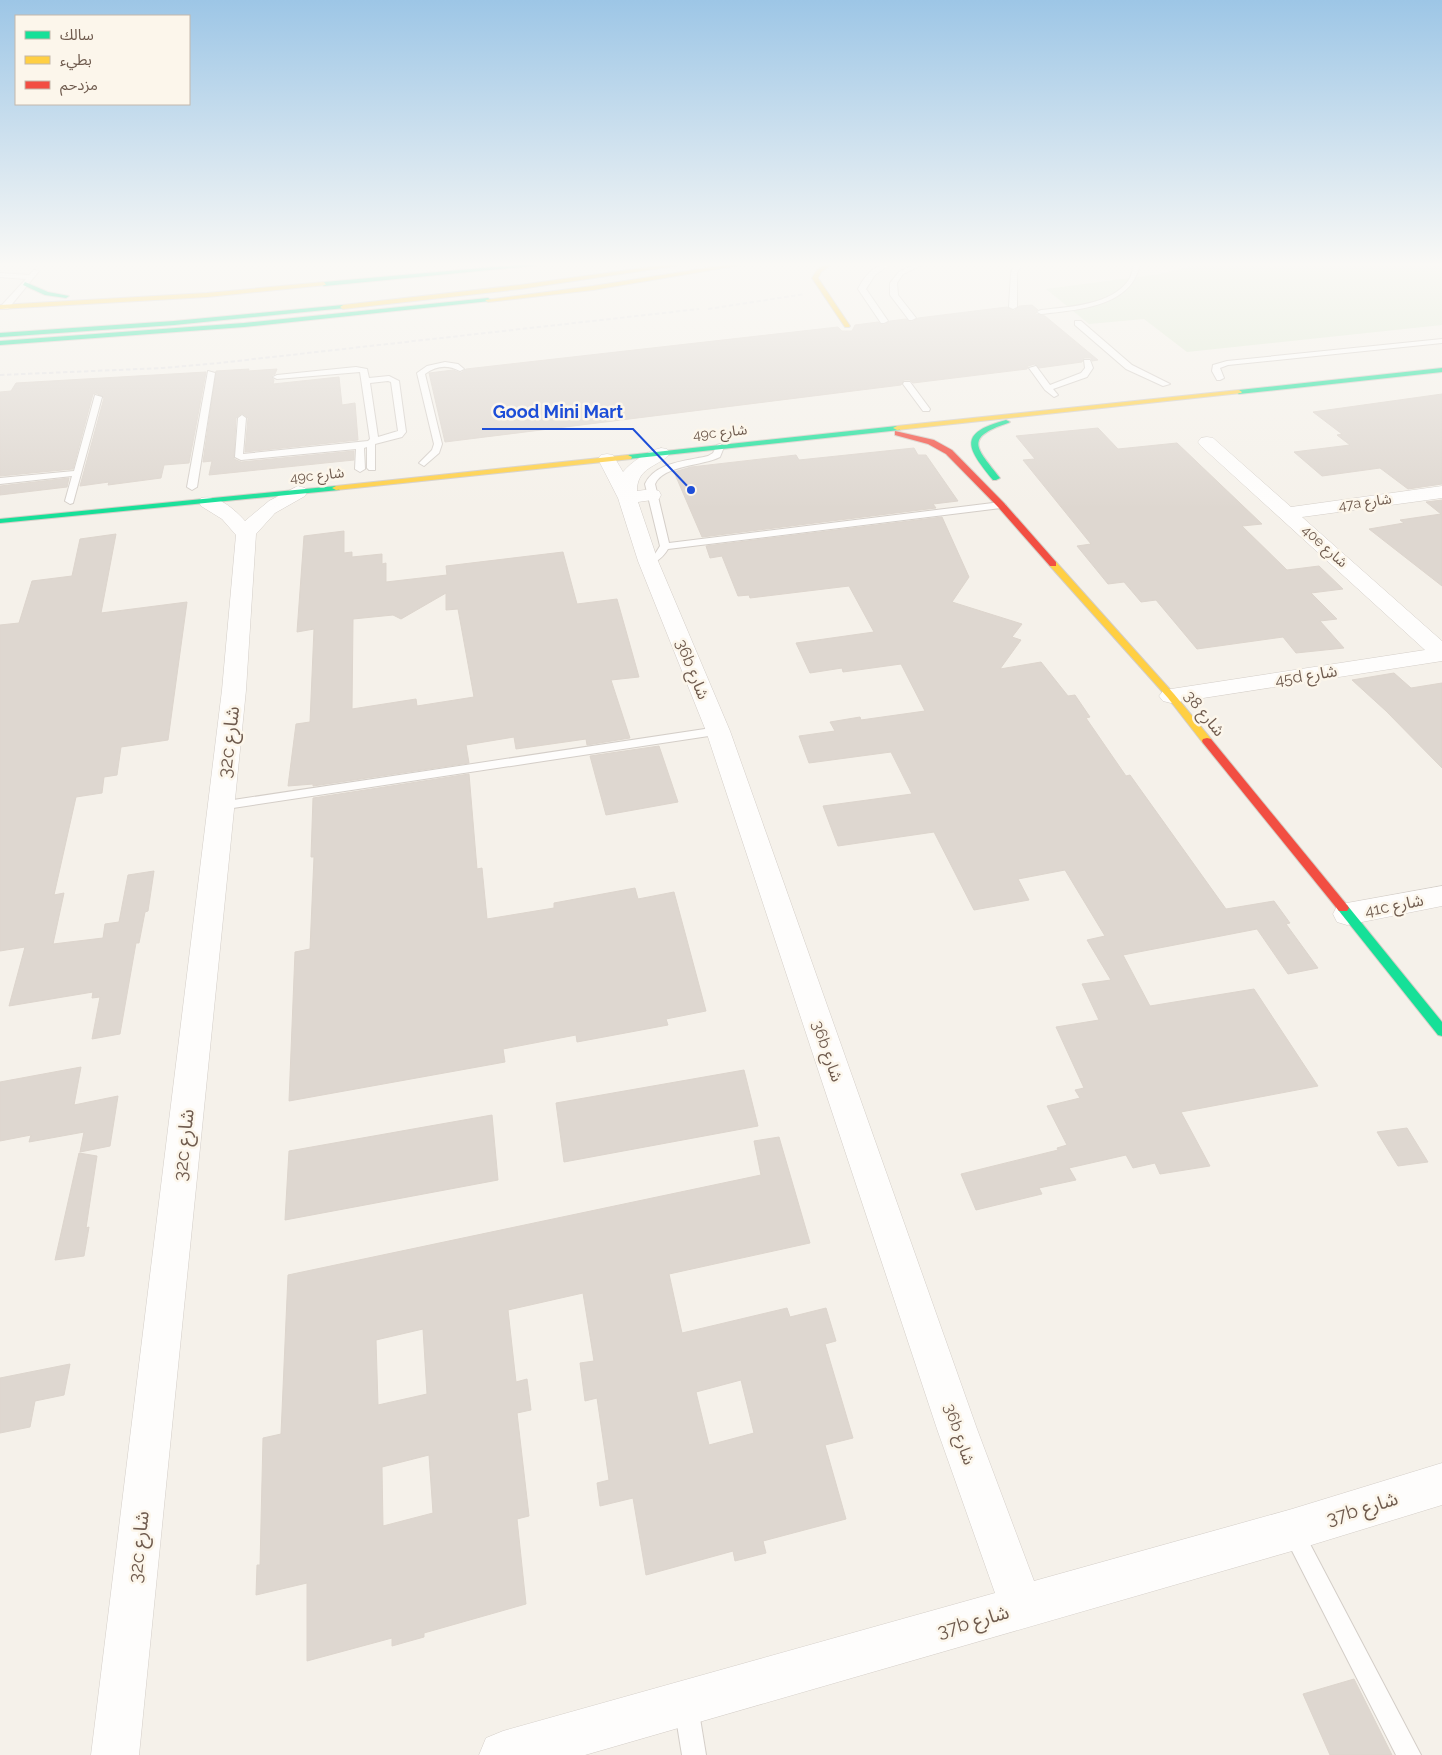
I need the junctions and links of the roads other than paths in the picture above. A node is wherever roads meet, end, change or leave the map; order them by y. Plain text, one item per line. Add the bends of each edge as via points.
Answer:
1 (57, 345) edge
2 (1103, 345) edge
3 (1404, 345) edge
4 (6, 354) dead end
5 (1088, 362) dead end
6 (1032, 368) dead end
7 (1349, 368) dead end
8 (460, 370) dead end
9 (1442, 370) edge
10 (211, 373) dead end
11 (277, 377) dead end
12 (1220, 378) dead end
13 (366, 381) junction
14 (1170, 383) joint
15 (907, 384) dead end
16 (1138, 386) dead end
17 (1051, 392) junction
18 (1072, 393) dead end
19 (1225, 393) junction
20 (98, 397) dead end
21 (1036, 397) dead end
22 (930, 408) junction
23 (912, 410) dead end
24 (1040, 412) junction
25 (242, 418) dead end
26 (938, 424) junction
27 (874, 430) junction
28 (373, 441) junction
29 (1207, 442) dead end
30 (360, 446) junction
31 (720, 447) junction
32 (655, 448) junction
33 (606, 459) junction
34 (444, 461) dead end
35 (420, 464) junction
36 (376, 468) joint
37 (355, 470) joint
38 (78, 473) junction
39 (0, 481) edge
40 (1001, 484) dead end
41 (196, 491) junction
42 (298, 492) junction
43 (1442, 492) edge
44 (1008, 494) dead end
45 (640, 496) junction
46 (70, 501) dead end
47 (1001, 505) junction
48 (1289, 513) junction
49 (61, 514) junction
50 (0, 521) edge
51 (246, 534) junction
52 (657, 554) junction
53 (1442, 653) edge
54 (1171, 696) junction
55 (718, 731) junction
56 (220, 806) junction
57 (1442, 896) edge
58 (1347, 914) junction
59 (1442, 1030) edge
60 (1442, 1484) edge
61 (1292, 1530) junction
62 (1022, 1607) junction
63 (685, 1703) junction
64 (115, 1755) edge
65 (503, 1755) edge
66 (694, 1755) edge
67 (1409, 1755) edge

1 - 4 main road
2 - 14 lane via 1129,367
3 - 12 lane via 1227,363 1216,367
5 - 17 lane via 1089,368 1084,375
6 - 17 lane
7 - 19 main road via 1356,370 1357,374
8 - 35 lane via 454,365 440,365 420,373 438,444 436,451
9 - 19 main road, 49c شارع
10 - 41 lane
11 - 13 lane via 359,370 365,372
13 - 28 lane
13 - 28 lane via 388,378 395,382 402,432
14 - 16 main road
15 - 22 lane
17 - 18 main road
17 - 21 main road
19 - 24 main road, 49c شارع
20 - 38 lane
22 - 23 main road
22 - 26 main road, شارع 38
24 - 26 main road, 49c شارع
24 - 40 main road via 991,426 975,439 976,456
25 - 30 lane via 238,455 241,457
26 - 27 main road, 49c شارع
26 - 47 main road, شارع 38 via 999,493
27 - 31 main road, 49c شارع
27 - 47 main road via 916,437 941,447
28 - 30 lane
28 - 36 lane
29 - 48 street, 40e شارع
30 - 37 lane
31 - 32 main road, 49c شارع
31 - 45 lane via 717,455 711,458 657,473
32 - 33 main road, 49c شارع via 621,449
32 - 45 street, 36b شارع via 627,479
33 - 42 main road, 49c شارع
33 - 45 street, 36b شارع
34 - 35 main road
35 - 49 main road via 395,473 116,503
36 - 37 main road, 49c شارع
38 - 39 lane
38 - 46 lane
41 - 42 main road, 49c شارع
41 - 49 main road, 49c شارع
41 - 51 street via 229,515
42 - 51 street via 263,513
43 - 48 street, 47a شارع
44 - 47 main road
45 - 52 street, 36b شارع
47 - 52 lane
47 - 54 main road, شارع 38
48 - 53 street, 40e شارع
49 - 50 main road, 49c شارع
51 - 56 street, 32c شارع via 234,690
52 - 55 street, 36b شارع
53 - 54 street, 45d شارع
54 - 58 main road, شارع 38
55 - 56 lane
55 - 62 street, 36b شارع via 957,1429
56 - 64 street, 32c شارع
57 - 58 street, 41c شارع
58 - 59 main road, شارع 38
60 - 61 street, 37b شارع
61 - 62 street, 37b شارع
61 - 67 lane
62 - 63 street, 37b شارع
63 - 65 street, 37b شارع
63 - 66 lane

